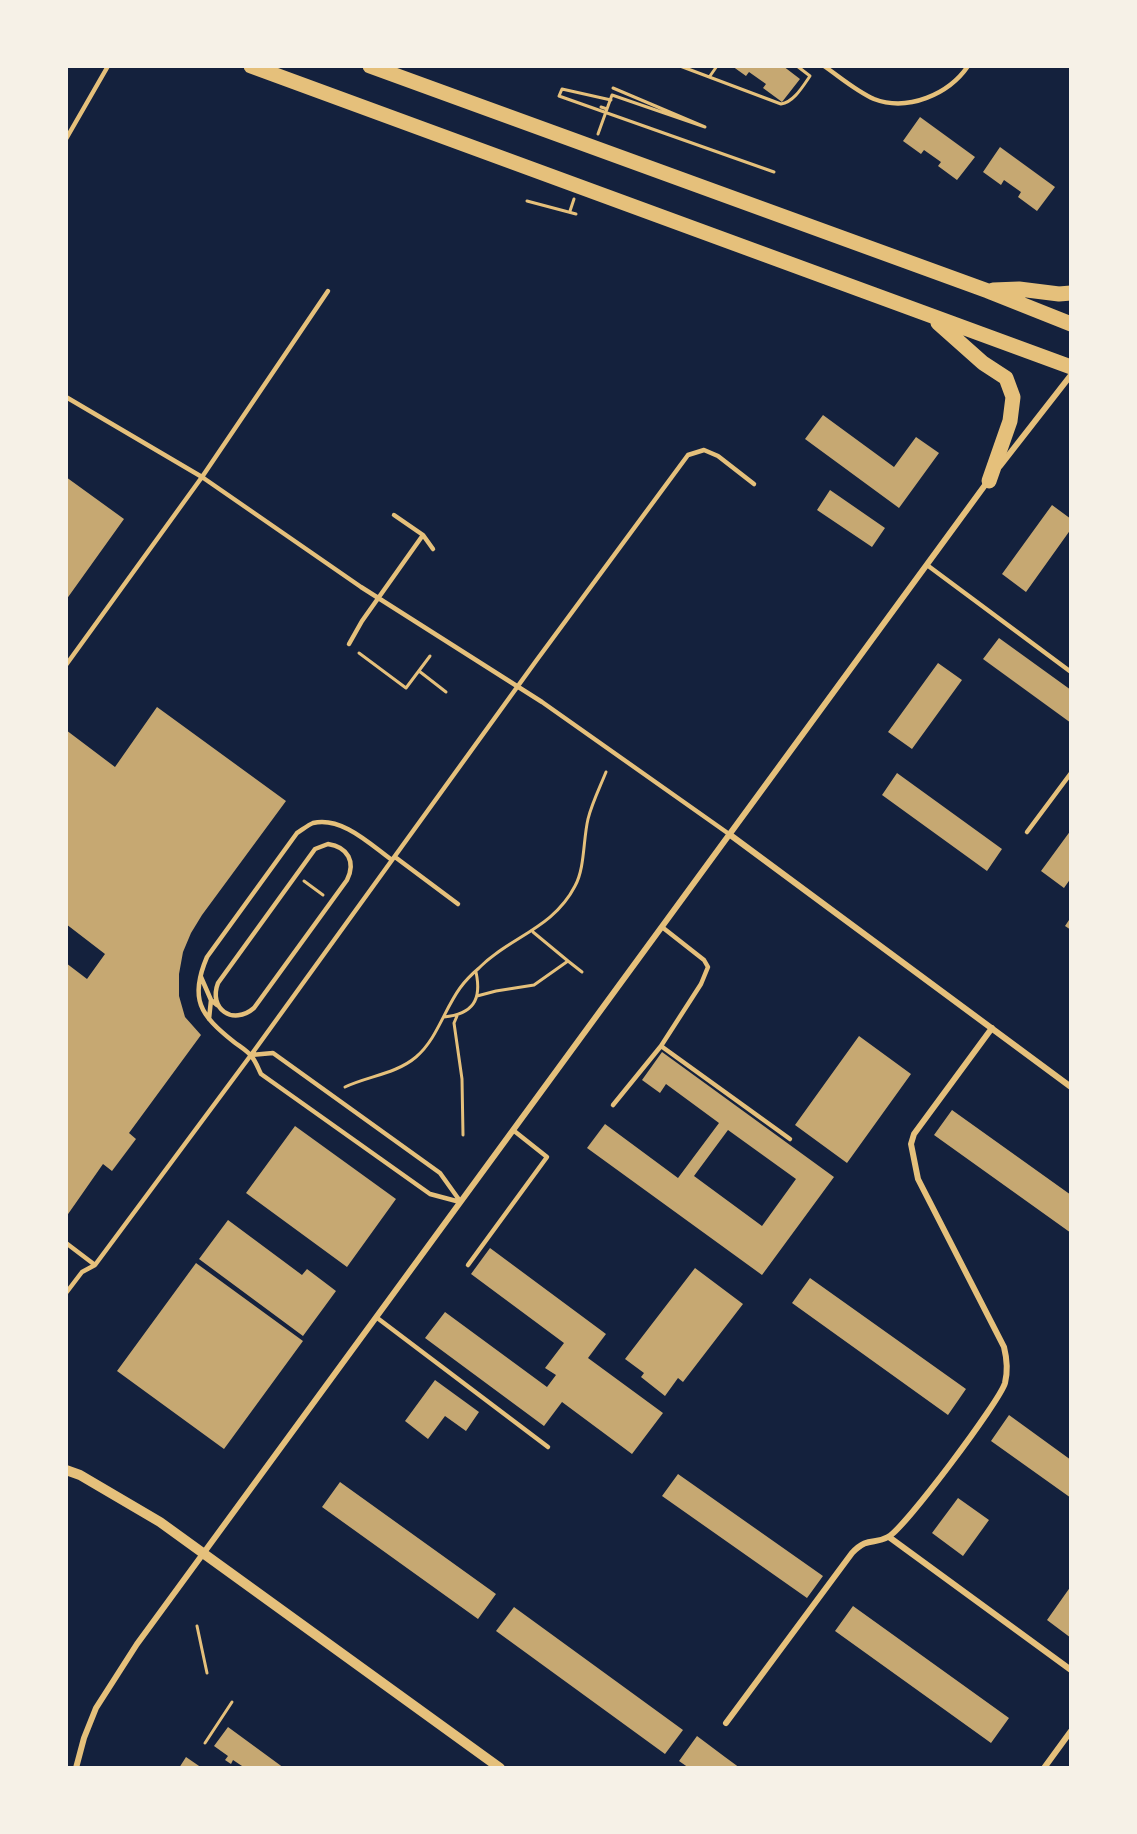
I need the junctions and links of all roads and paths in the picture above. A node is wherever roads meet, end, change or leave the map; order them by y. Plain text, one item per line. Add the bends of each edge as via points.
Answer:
1 (108, 66) edge
2 (250, 66) edge
3 (370, 66) edge
4 (680, 66) edge
5 (717, 66) edge
6 (796, 66) edge
7 (824, 66) edge
8 (968, 66) edge
9 (710, 76) junction
10 (613, 88) dead end
11 (612, 95) dead end
12 (611, 100) dead end
13 (601, 106) dead end
14 (607, 109) dead end
15 (66, 139) edge
16 (774, 172) dead end
17 (527, 201) dead end
18 (576, 214) dead end
19 (328, 291) dead end
20 (988, 291) junction
21 (1071, 293) edge
22 (931, 317) junction
23 (1071, 324) edge
24 (1071, 367) edge
25 (1071, 375) edge
26 (66, 397) edge
27 (202, 477) junction
28 (988, 481) junction
29 (754, 484) dead end
30 (394, 515) dead end
31 (423, 535) junction
32 (433, 549) dead end
33 (927, 565) junction
34 (378, 598) junction
35 (348, 644) dead end
36 (358, 653) dead end
37 (430, 656) dead end
38 (66, 665) edge
39 (418, 671) junction
40 (1071, 672) edge
41 (517, 687) junction
42 (446, 692) dead end
43 (606, 772) dead end
44 (1071, 773) edge
45 (1027, 832) dead end
46 (729, 834) junction
47 (393, 859) junction
48 (301, 879) dead end
49 (327, 898) dead end
50 (458, 904) dead end
51 (662, 927) junction
52 (532, 932) junction
53 (568, 961) junction
54 (476, 971) junction
55 (582, 972) dead end
56 (200, 974) junction
57 (215, 989) junction
58 (477, 996) junction
59 (211, 1000) junction
60 (221, 1009) junction
61 (458, 1016) junction
62 (444, 1017) junction
63 (209, 1019) junction
64 (992, 1028) junction
65 (661, 1046) junction
66 (251, 1055) junction
67 (345, 1087) dead end
68 (1071, 1087) edge
69 (613, 1105) dead end
70 (513, 1130) junction
71 (463, 1135) dead end
72 (790, 1139) dead end
73 (460, 1202) junction
74 (66, 1243) edge
75 (468, 1264) dead end
76 (95, 1265) junction
77 (66, 1293) edge
78 (375, 1317) junction
79 (548, 1447) dead end
80 (66, 1470) edge
81 (889, 1537) junction
82 (203, 1553) junction
83 (197, 1626) dead end
84 (1071, 1670) edge
85 (207, 1673) dead end
86 (232, 1702) dead end
87 (726, 1723) dead end
88 (1071, 1731) edge
89 (205, 1743) dead end
90 (76, 1768) edge
91 (500, 1768) edge
92 (1044, 1768) edge

1 - 15 lane
2 - 22 main road
3 - 20 main road
4 - 9 path
5 - 9 path
6 - 9 path via 810,76 786,103 774,102
7 - 8 lane via 866,95 901,103 939,93
10 - 11 path via 705,128
12 - 16 path via 562,89 559,96
13 - 14 path
17 - 18 path
19 - 27 lane
20 - 21 main road
20 - 23 main road
22 - 24 main road
22 - 28 main road via 1006,378 1013,397 1010,421
25 - 28 street
26 - 27 lane
27 - 34 lane
27 - 38 lane
28 - 33 street
29 - 41 lane via 704,450 688,455
30 - 31 lane
31 - 32 lane
31 - 34 lane
33 - 40 lane
33 - 46 street
34 - 35 lane
34 - 41 lane
36 - 39 path via 406,688
37 - 39 path
39 - 42 path
41 - 46 lane
41 - 47 lane
43 - 52 path via 588,819 576,886 554,915
44 - 45 lane
46 - 51 street
46 - 64 street
47 - 50 lane
47 - 56 lane via 334,823 313,823 297,833 207,957
47 - 66 lane
48 - 49 path
51 - 65 lane via 708,967
51 - 70 street
52 - 53 path
52 - 54 path via 496,953
53 - 55 path
53 - 58 path via 534,985
54 - 58 path
54 - 62 path via 460,987
56 - 59 lane
56 - 63 lane via 198,993
57 - 59 lane
57 - 60 lane
57 - 60 lane via 315,849 328,844 342,848 351,859 347,880 254,1008 234,1016
58 - 61 path via 468,1010
59 - 60 lane
59 - 63 lane
61 - 62 path
61 - 71 path via 454,1023 462,1079
62 - 67 path via 433,1037 410,1062
63 - 66 lane
64 - 68 street
64 - 81 street via 914,1134 912,1144 918,1179 1004,1347 1005,1384 958,1453
65 - 69 lane
65 - 72 lane
66 - 73 lane via 261,1074 421,1188
66 - 73 lane via 273,1053 440,1173
66 - 76 lane
70 - 73 street
70 - 75 lane via 547,1157
73 - 78 street
74 - 76 lane
76 - 77 lane via 82,1272
78 - 79 lane
78 - 82 street
80 - 82 street via 160,1522
81 - 84 street
81 - 87 street via 865,1542 852,1553
82 - 90 street via 102,1698
82 - 91 street
83 - 85 path
86 - 89 path
88 - 92 street

